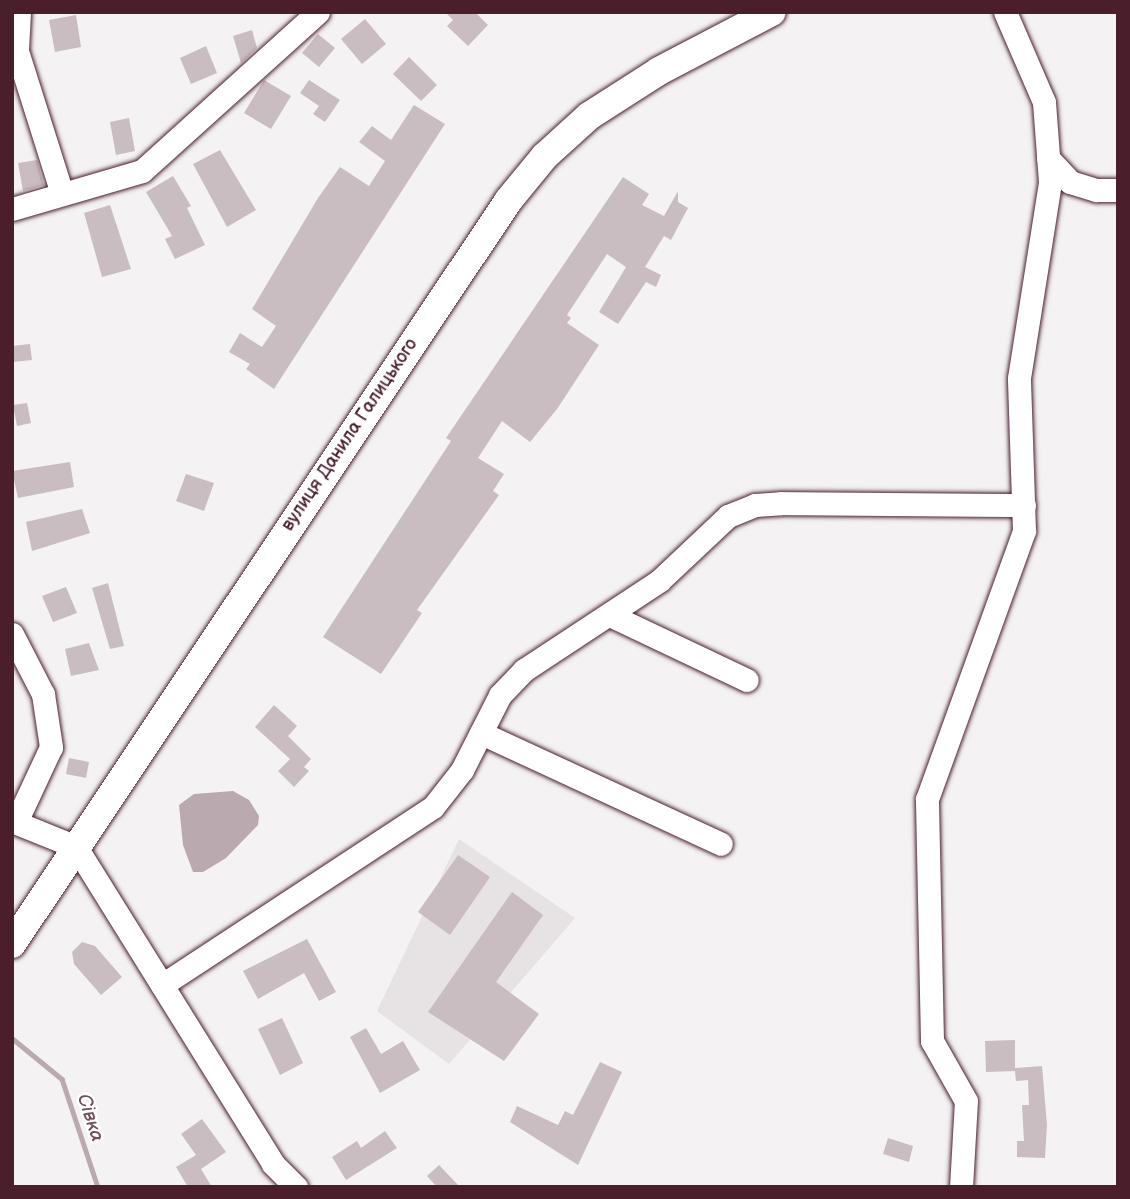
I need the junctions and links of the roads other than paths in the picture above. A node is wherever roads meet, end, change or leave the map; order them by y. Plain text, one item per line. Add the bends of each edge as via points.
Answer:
1 (19, 12) edge
2 (318, 12) edge
3 (772, 12) edge
4 (1005, 12) edge
5 (1048, 158) junction
6 (1118, 190) edge
7 (62, 194) junction
8 (12, 209) edge
9 (1024, 505) junction
10 (612, 616) junction
11 (12, 634) edge
12 (747, 680) dead end
13 (481, 733) junction
14 (14, 822) edge
15 (721, 844) dead end
16 (76, 847) junction
17 (12, 944) edge
18 (162, 985) junction
19 (293, 1185) edge
20 (961, 1187) edge

1 - 7 street via 18,51
2 - 7 street via 142,171
3 - 16 main road, вулиця Данила Галицького via 659,71 589,116 545,156 435,307
4 - 5 street via 1044,102
5 - 6 street via 1070,182
5 - 9 street via 1050,182 1019,378
7 - 8 street
9 - 10 street via 755,505 727,516 659,581
9 - 20 street via 1024,531 927,799 932,1041 966,1101
10 - 12 street
10 - 13 street via 524,670 500,695
11 - 14 street via 43,694 51,747
13 - 15 street
13 - 18 street via 462,769 433,807
14 - 16 street
16 - 17 main road, вулиця Данила Галицького
16 - 18 street
18 - 19 street via 273,1164

